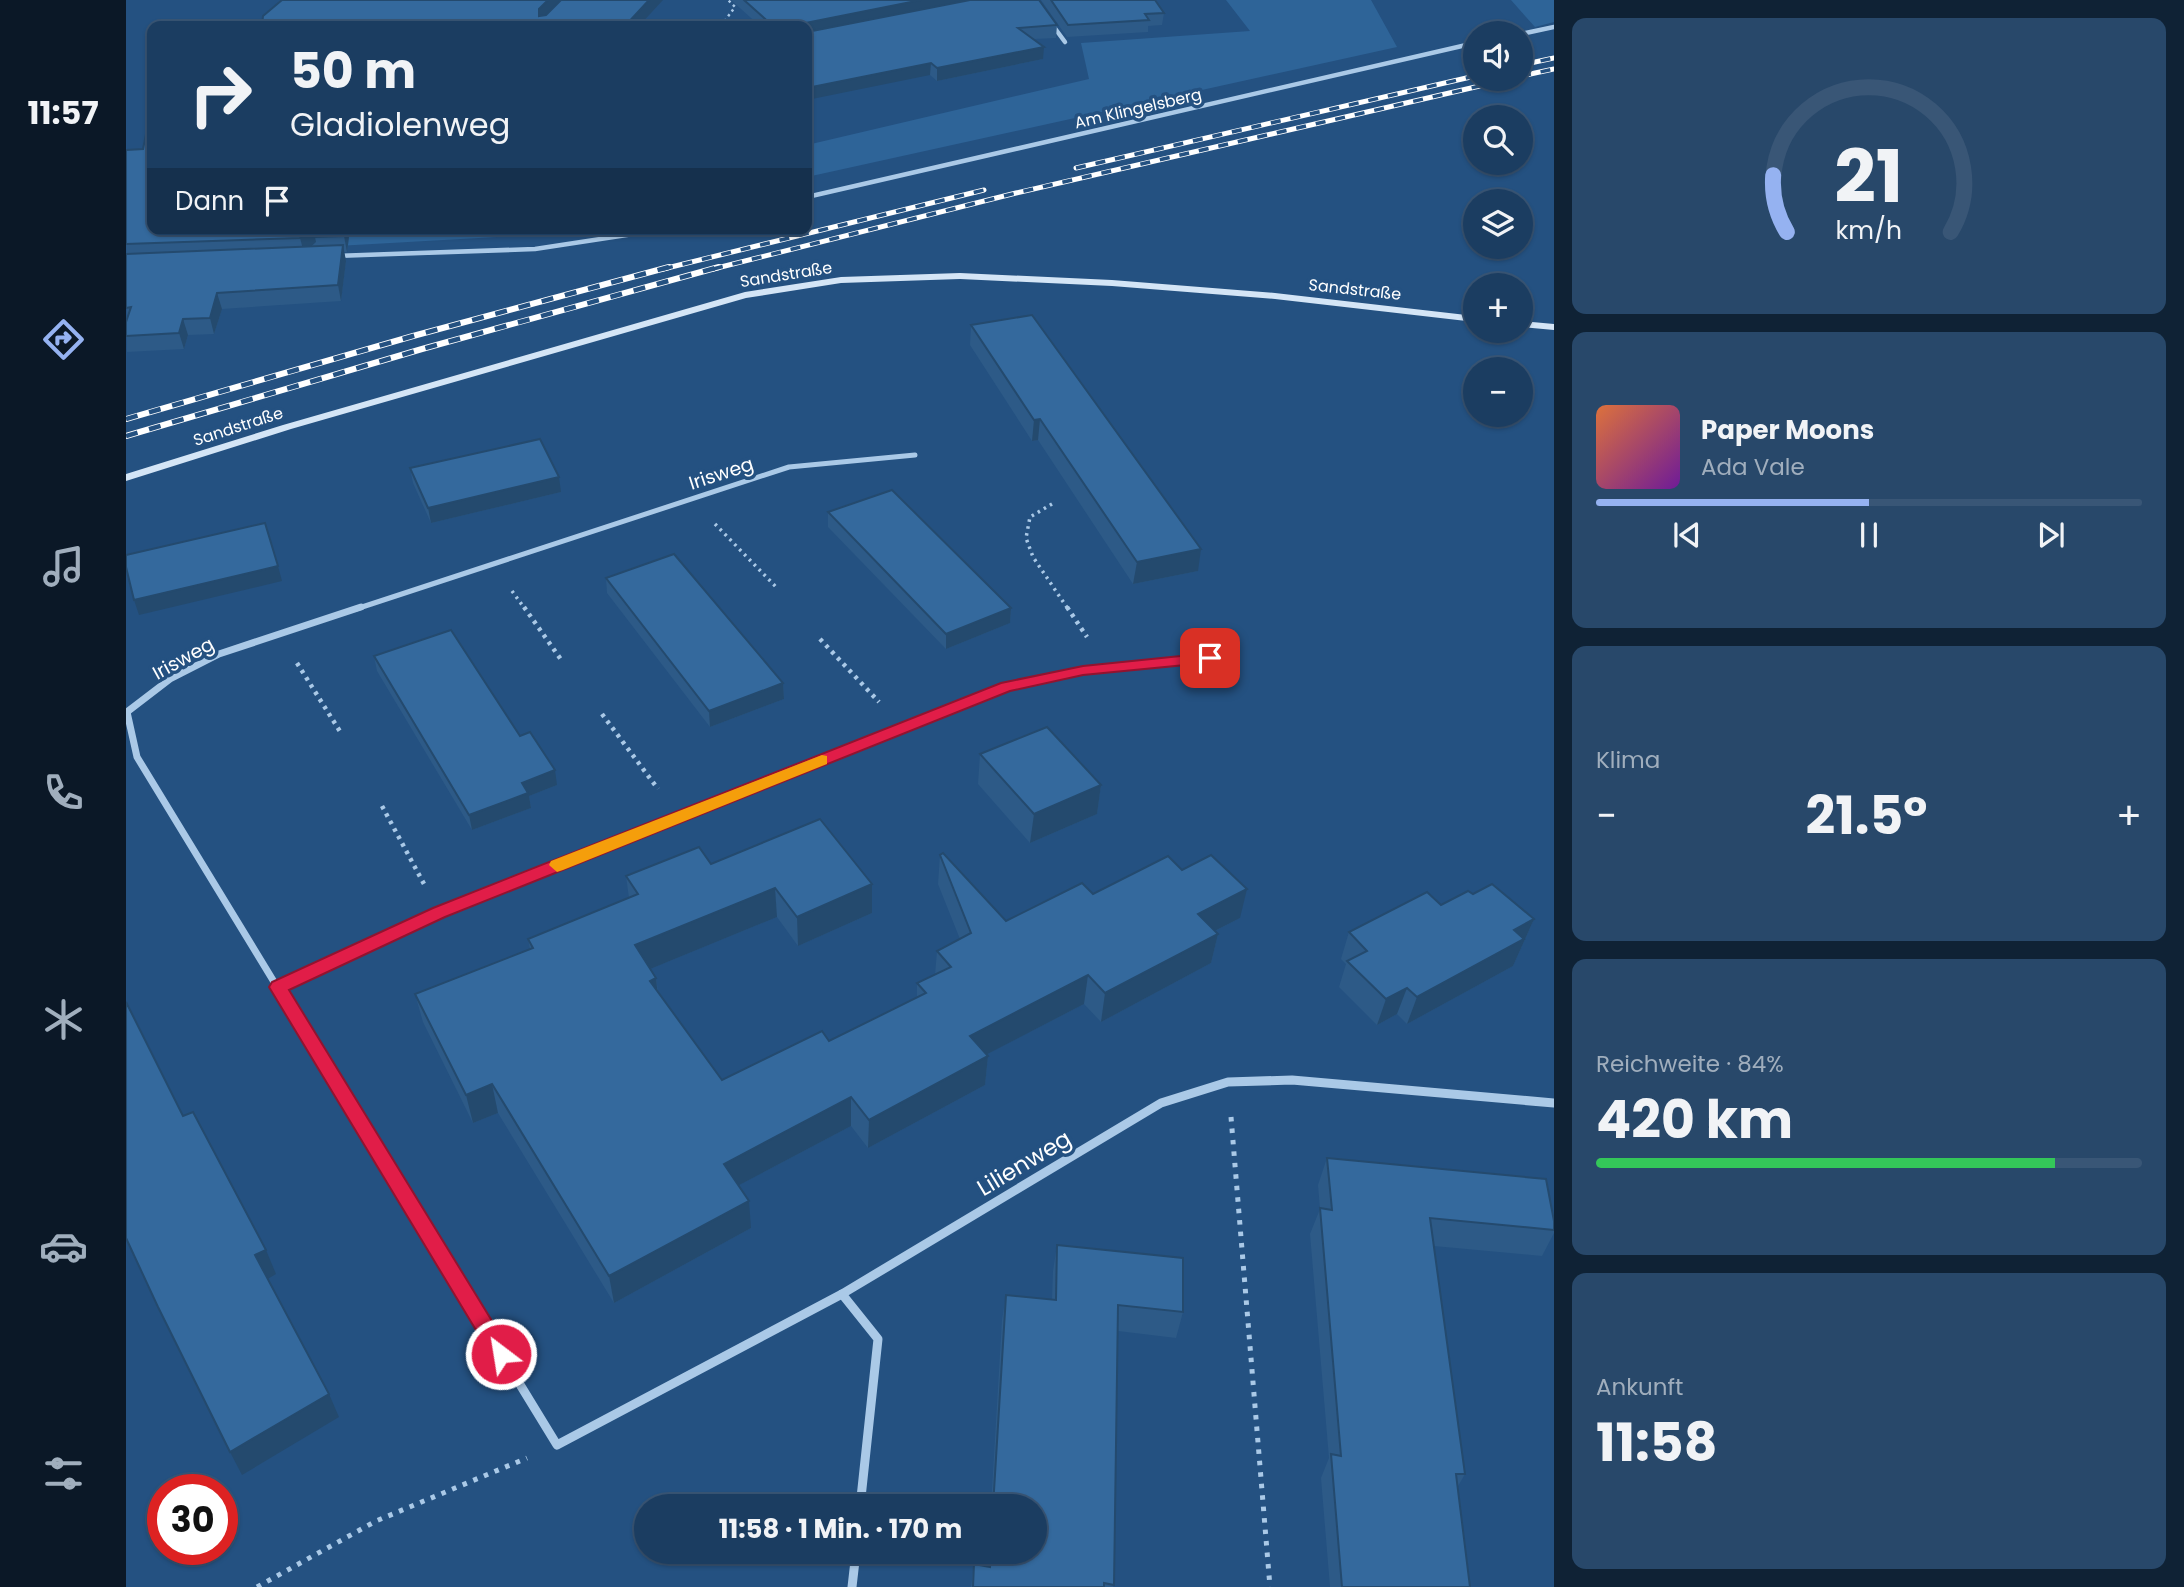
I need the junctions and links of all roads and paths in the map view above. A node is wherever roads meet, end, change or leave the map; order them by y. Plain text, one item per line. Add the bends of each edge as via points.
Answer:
1 (728, 0) edge
2 (725, 21) edge
3 (1050, 21) edge
4 (1554, 27) edge
5 (1533, 31) edge
6 (1065, 42) dead end
7 (1463, 46) edge
8 (812, 196) edge
9 (627, 235) edge
10 (333, 256) edge
11 (1463, 317) edge
12 (1533, 325) edge
13 (1554, 327) edge
14 (915, 455) dead end
15 (126, 478) edge
16 (691, 500) junction
17 (1052, 504) dead end
18 (494, 565) junction
19 (778, 589) dead end
20 (280, 636) junction
21 (820, 639) dead end
22 (1236, 656) dead end
23 (562, 661) dead end
24 (1107, 668) junction
25 (602, 714) dead end
26 (903, 728) junction
27 (341, 733) dead end
28 (382, 806) dead end
29 (679, 817) junction
30 (439, 913) junction
31 (278, 987) junction
32 (1228, 1082) junction
33 (1554, 1103) edge
34 (842, 1294) junction
35 (557, 1445) junction
36 (861, 1494) edge
37 (855, 1564) edge
38 (257, 1587) edge
39 (852, 1587) edge
40 (1270, 1587) edge

1 - 2 path via 735,8
3 - 6 street
4 - 5 street
7 - 8 street, Am Klingelsberg
9 - 10 street via 535,249
11 - 15 main road, Sandstraße via 1112,283 960,276 841,280 745,295 286,426
12 - 13 main road
14 - 16 street, Irisweg via 789,467
16 - 18 street, Irisweg
16 - 19 path
17 - 24 path via 1030,517 1026,538 1033,557
18 - 20 street, Irisweg
18 - 23 path
20 - 27 path
20 - 31 street, Irisweg via 219,654 170,679 127,712 137,757
21 - 26 path
22 - 24 street
24 - 26 street via 1006,687
25 - 29 path
26 - 29 street
28 - 30 path
29 - 30 street
30 - 31 street
31 - 35 street, Irisweg
32 - 33 street, Lilienweg via 1292,1080
32 - 34 street, Lilienweg via 1161,1103
32 - 40 path
34 - 35 street, Lilienweg
34 - 36 street via 877,1339
35 - 38 path via 376,1521
37 - 39 street

